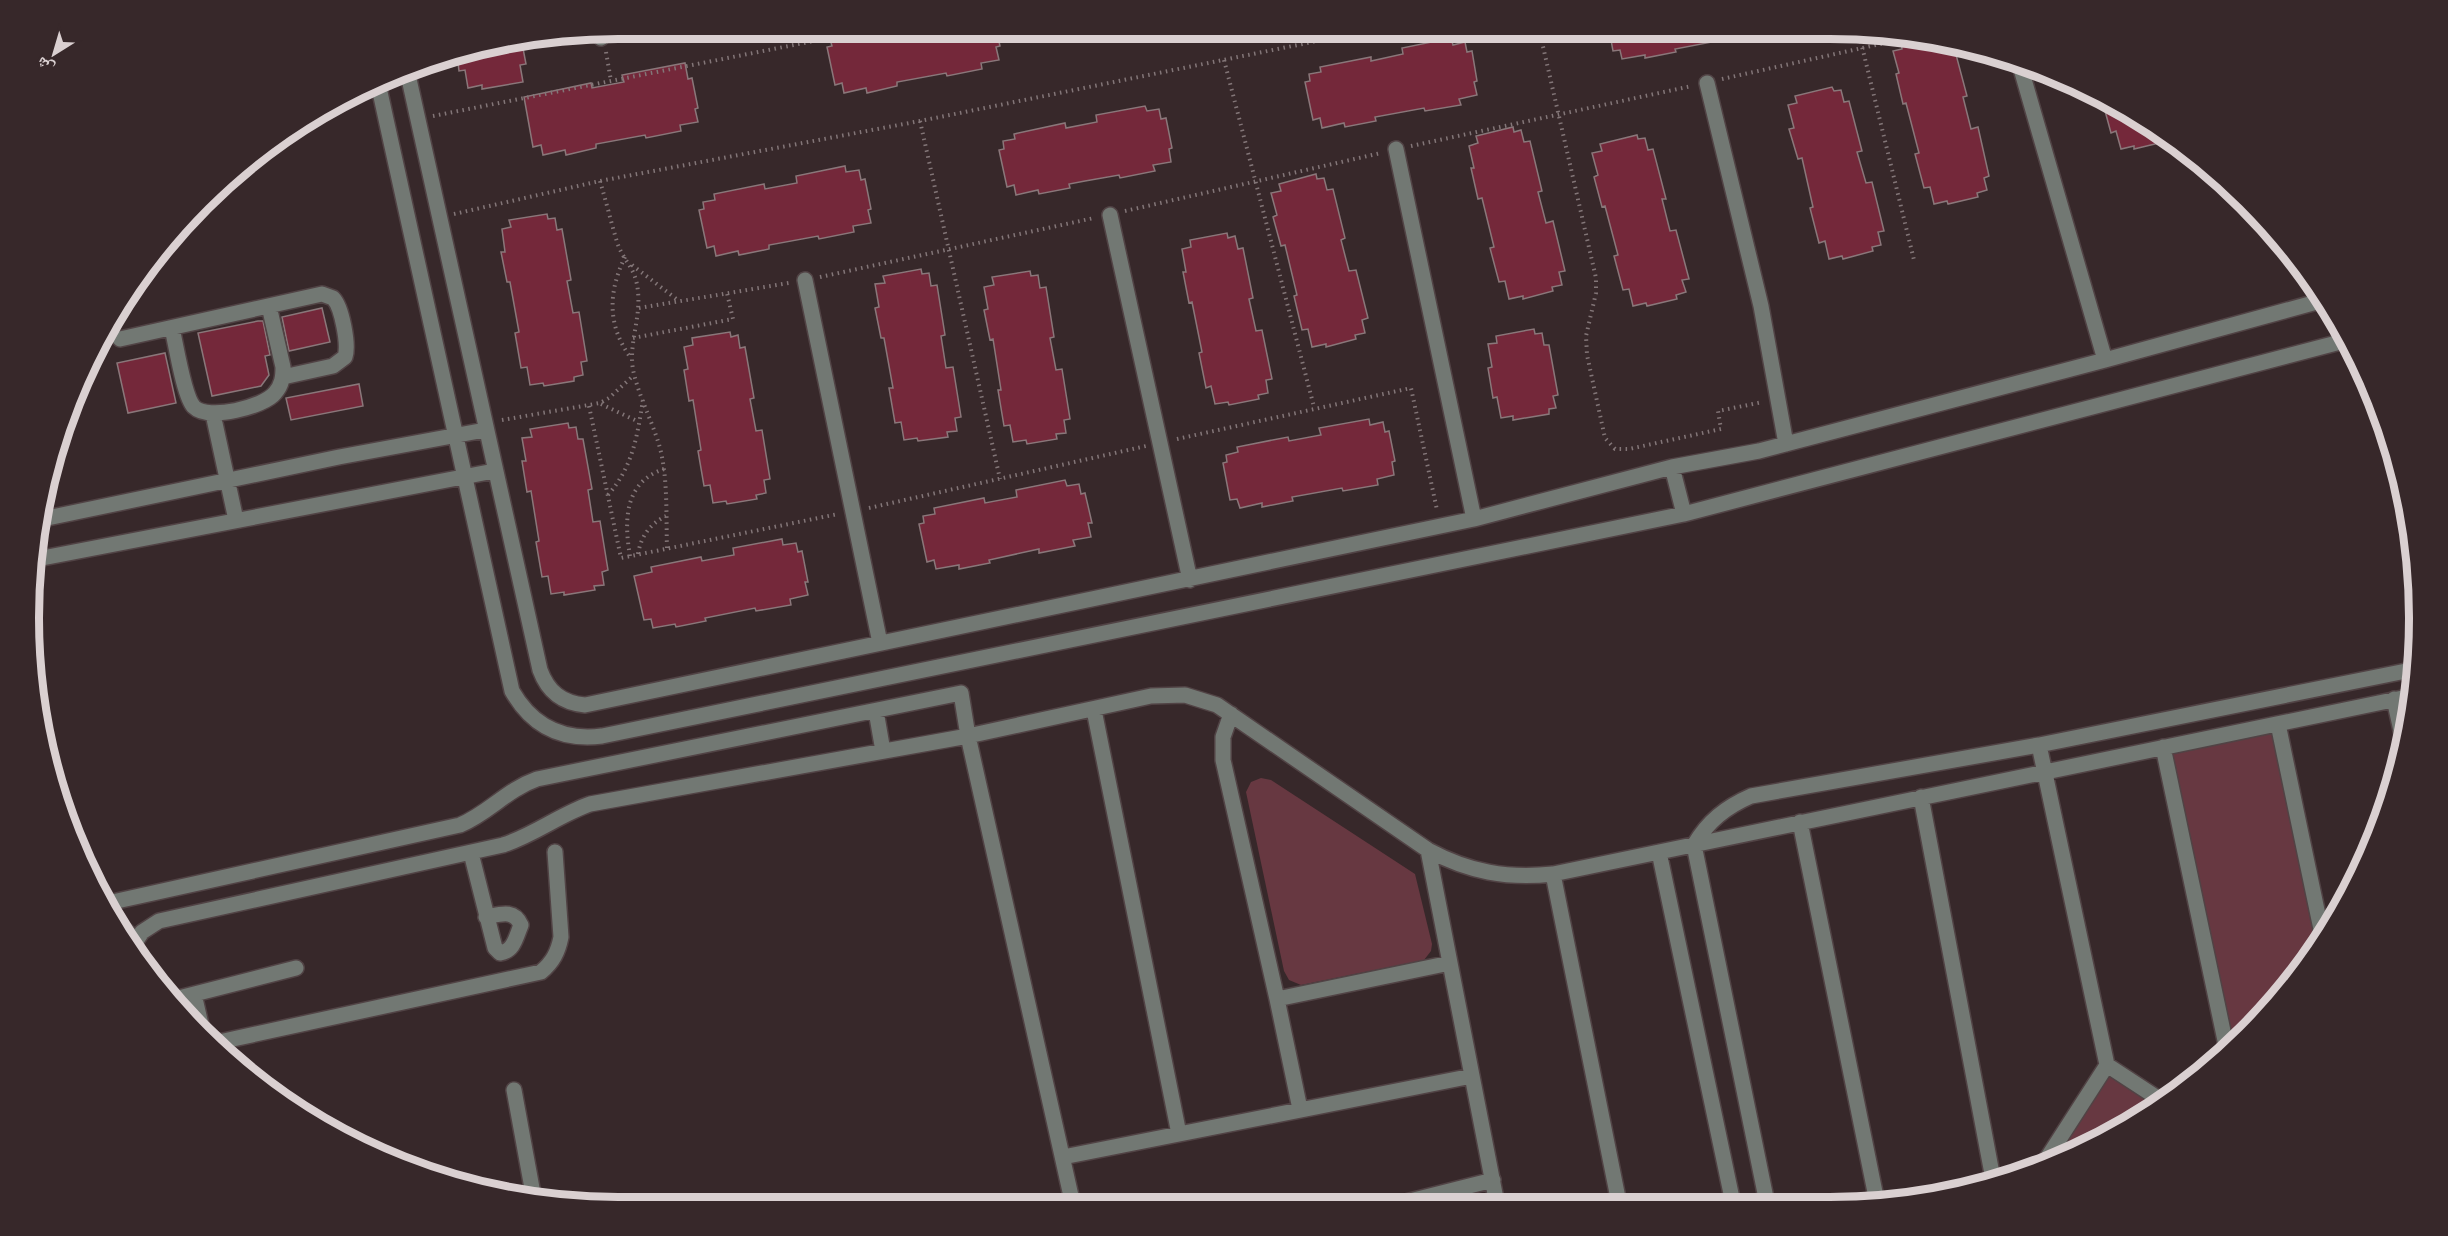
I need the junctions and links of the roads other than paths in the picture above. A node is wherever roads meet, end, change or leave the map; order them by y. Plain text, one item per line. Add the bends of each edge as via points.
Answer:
1 (2022, 72) edge
2 (408, 79) edge
3 (1707, 83) road end
4 (380, 91) edge
5 (1396, 149) road end
6 (1110, 215) road end
7 (805, 280) road end
8 (2315, 302) edge
9 (269, 306) junction
10 (172, 328) junction
11 (120, 339) dead end
12 (2338, 343) edge
13 (2105, 360) junction
14 (283, 377) junction
15 (213, 414) junction
16 (484, 427) junction
17 (456, 434) junction
18 (1786, 444) junction
19 (1672, 467) junction
20 (494, 471) junction
21 (465, 477) junction
22 (226, 480) junction
23 (1684, 514) junction
24 (48, 518) edge
25 (1474, 519) junction
26 (236, 520) junction
27 (42, 558) edge
28 (1190, 580) junction
29 (880, 643) junction
30 (2406, 671) edge
31 (2403, 697) edge
32 (2394, 699) junction
33 (1094, 710) junction
34 (876, 711) junction
35 (1231, 714) junction
36 (2399, 723) edge
37 (2278, 724) junction
38 (968, 736) junction
39 (2039, 745) junction
40 (2163, 747) junction
41 (883, 751) junction
42 (2044, 772) junction
43 (1921, 797) junction
44 (1800, 822) junction
45 (1694, 845) junction
46 (1428, 850) junction
47 (555, 852) dead end
48 (1659, 852) junction
49 (471, 853) junction
50 (1553, 874) junction
51 (114, 903) edge
52 (486, 917) dead end
53 (2320, 925) edge
54 (137, 939) edge
55 (1450, 963) junction
56 (296, 968) dead end
57 (194, 994) junction
58 (181, 997) edge
59 (1277, 999) junction
60 (199, 1017) edge
61 (2226, 1040) edge
62 (224, 1041) edge
63 (2107, 1065) junction
64 (1472, 1076) junction
65 (514, 1090) dead end
66 (2156, 1096) edge
67 (1300, 1109) junction
68 (1179, 1134) junction
69 (2050, 1154) edge
70 (1063, 1157) junction
71 (1992, 1173) edge
72 (1493, 1180) junction
73 (532, 1190) edge
74 (1875, 1195) edge
75 (1071, 1197) edge
76 (1426, 1197) edge
77 (1496, 1197) edge
78 (1618, 1197) edge
79 (1732, 1197) edge
80 (1766, 1197) edge

1 - 13 street
2 - 16 street
3 - 18 street via 1761,306
4 - 17 street
5 - 25 street
6 - 28 street
7 - 29 street
8 - 13 street
9 - 10 street
9 - 14 street
9 - 14 street via 322,294 333,297 340,308 347,348 342,361
10 - 11 street
10 - 15 street via 189,399 198,410
12 - 23 street
13 - 18 street
14 - 15 street via 268,400
15 - 22 street
16 - 17 street
16 - 20 street
17 - 21 street
17 - 22 street
18 - 19 street
19 - 23 street
19 - 25 street
20 - 21 street
20 - 29 street via 540,670 548,687 561,699 585,705
21 - 23 street via 512,691 538,722 562,735 589,738
21 - 26 street
22 - 24 street
22 - 26 street
25 - 28 street
26 - 27 street
28 - 29 street
30 - 39 street
31 - 32 street
32 - 36 street
32 - 37 street
33 - 35 street via 1168,694 1201,699
33 - 38 street
33 - 68 street
34 - 38 street via 961,693
34 - 41 street
34 - 51 street via 537,779 516,788 460,825
35 - 46 street
35 - 59 street via 1223,737 1223,760
37 - 40 street
37 - 53 street
38 - 41 street
38 - 70 street
39 - 42 street
39 - 45 street via 1751,796 1724,810 1702,831
40 - 42 street
40 - 61 street
41 - 49 street via 590,804 517,840
42 - 43 street
42 - 63 street
43 - 44 street
43 - 71 street
44 - 45 street
44 - 74 street
45 - 48 street
45 - 80 street
46 - 50 street via 1488,873
46 - 55 street
47 - 62 street via 561,937 555,958 541,972
48 - 50 street
48 - 79 street
49 - 52 street
49 - 54 street via 159,921
50 - 78 street
55 - 59 street
55 - 64 street
56 - 57 street
57 - 58 street
57 - 60 street
59 - 67 street
63 - 66 street
63 - 69 street
64 - 67 street
64 - 72 street
65 - 73 street
67 - 68 street
68 - 70 street
70 - 75 street
72 - 76 street
72 - 77 street

